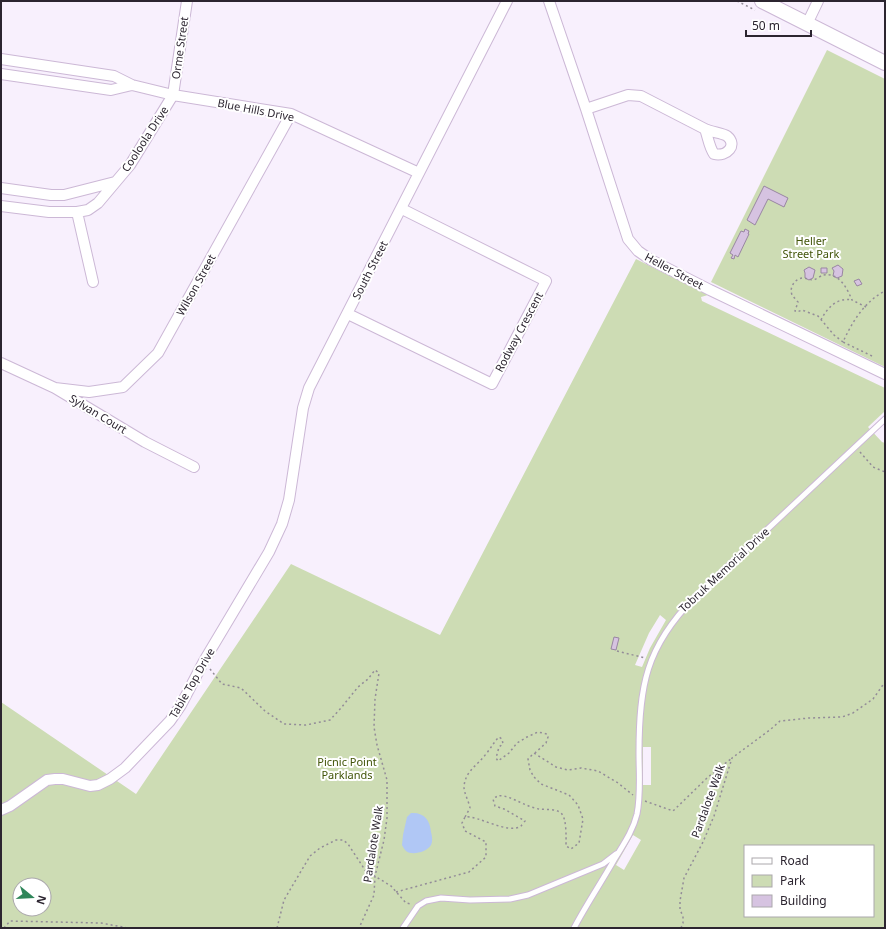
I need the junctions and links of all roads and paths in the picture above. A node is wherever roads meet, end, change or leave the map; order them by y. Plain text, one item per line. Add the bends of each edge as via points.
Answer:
1 (186, 1) edge
2 (507, 1) edge
3 (549, 1) edge
4 (762, 1) edge
5 (818, 1) edge
6 (807, 24) junction
7 (1, 59) edge
8 (885, 63) edge
9 (1, 74) edge
10 (132, 85) junction
11 (173, 95) junction
12 (586, 109) junction
13 (291, 114) junction
14 (705, 129) dead end
15 (419, 173) junction
16 (115, 182) junction
17 (1, 188) edge
18 (1, 206) edge
19 (402, 209) junction
20 (77, 212) junction
21 (93, 282) dead end
22 (885, 291) edge
23 (852, 300) junction
24 (866, 306) junction
25 (348, 314) junction
26 (821, 320) junction
27 (843, 342) junction
28 (872, 357) dead end
29 (1, 363) edge
30 (885, 374) edge
31 (55, 388) junction
32 (885, 419) edge
33 (856, 447) junction
34 (194, 467) dead end
35 (885, 472) edge
36 (269, 552) joint
37 (617, 651) dead end
38 (650, 660) junction
39 (204, 661) junction
40 (885, 682) edge
41 (534, 753) junction
42 (732, 758) junction
43 (639, 799) junction
44 (1, 810) edge
45 (465, 817) junction
46 (619, 853) junction
47 (375, 876) junction
48 (396, 892) junction
49 (418, 906) junction
50 (4, 928) edge
51 (128, 928) edge
52 (277, 928) edge
53 (359, 928) edge
54 (403, 928) edge
55 (573, 928) edge
56 (681, 928) edge

1 - 11 street, Orme Street
2 - 15 street, South Street
3 - 12 street, Heller Street
4 - 6 street
5 - 6 street
6 - 8 street
7 - 10 street, Blue Hills Drive via 114,76
9 - 10 street, Blue Hills Drive via 111,90
10 - 11 street, Blue Hills Drive
11 - 13 street, Blue Hills Drive
11 - 16 street, Cooloola Drive via 130,165
12 - 14 street via 628,95 641,96
12 - 30 street, Heller Street via 628,239 638,251 710,290
13 - 15 street, Blue Hills Drive
13 - 31 street, Wilson Street via 158,353 123,387 89,392
15 - 19 street, South Street
16 - 17 street, Cooloola Drive via 64,195
16 - 20 street, Cooloola Drive via 88,210
18 - 20 street, Cooloola Drive via 49,212
19 - 25 street, South Street
19 - 25 street, Rodway Crescent via 546,281 492,384
20 - 21 street
22 - 24 path
23 - 24 path
23 - 26 path via 835,302
23 - 26 path via 845,285 833,276 822,275 812,280 798,279 791,290 798,302 797,312 802,310 818,316
24 - 27 path via 857,316
25 - 36 street, South Street via 309,388 303,408 289,500 282,524
26 - 27 path
27 - 28 path
29 - 31 street, Sylvan Court
31 - 34 street, Sylvan Court via 144,442
32 - 33 lane, Tobruk Memorial Drive
33 - 35 path via 873,467
33 - 38 lane, Tobruk Memorial Drive via 677,614
36 - 39 street, Table Top Drive
37 - 38 path
38 - 43 lane, Tobruk Memorial Drive via 641,695
39 - 44 street, Table Top Drive via 170,721 110,780 98,786 55,779 46,780
39 - 47 path, Pardalote Walk via 222,684 241,688 265,711 284,724 306,725 330,720 375,670 379,673 374,727 387,780 387,818
40 - 42 path, Pardalote Walk via 873,698 853,713 842,717 780,721
41 - 43 path via 556,767 598,771
41 - 45 path via 546,743 547,734 538,732 527,737 498,761 496,758 499,747 503,744 499,736 468,774 464,788 470,808
41 - 45 path via 528,759 534,777 541,784 569,795 578,805 582,819 581,831 578,842 572,849 566,846 564,818 555,810 538,809 498,795 493,799 495,806 525,821 521,826 515,828 496,825 471,816
42 - 43 path via 673,811
42 - 56 path, Pardalote Walk via 703,842 684,878 680,900 683,916
43 - 46 lane, Tobruk Memorial Drive via 633,828
45 - 48 path via 462,823 465,831 486,842 486,857 470,872
46 - 49 lane, Tobruk Memorial Drive via 603,864 528,895 510,899 441,898 426,901
46 - 55 lane, Tobruk Memorial Drive
47 - 48 path
47 - 52 path via 365,870 343,840 336,840 320,848 310,856 284,900
47 - 53 path, Pardalote Walk via 374,896
48 - 49 path via 406,903
49 - 54 lane
50 - 51 path via 10,921 101,923

